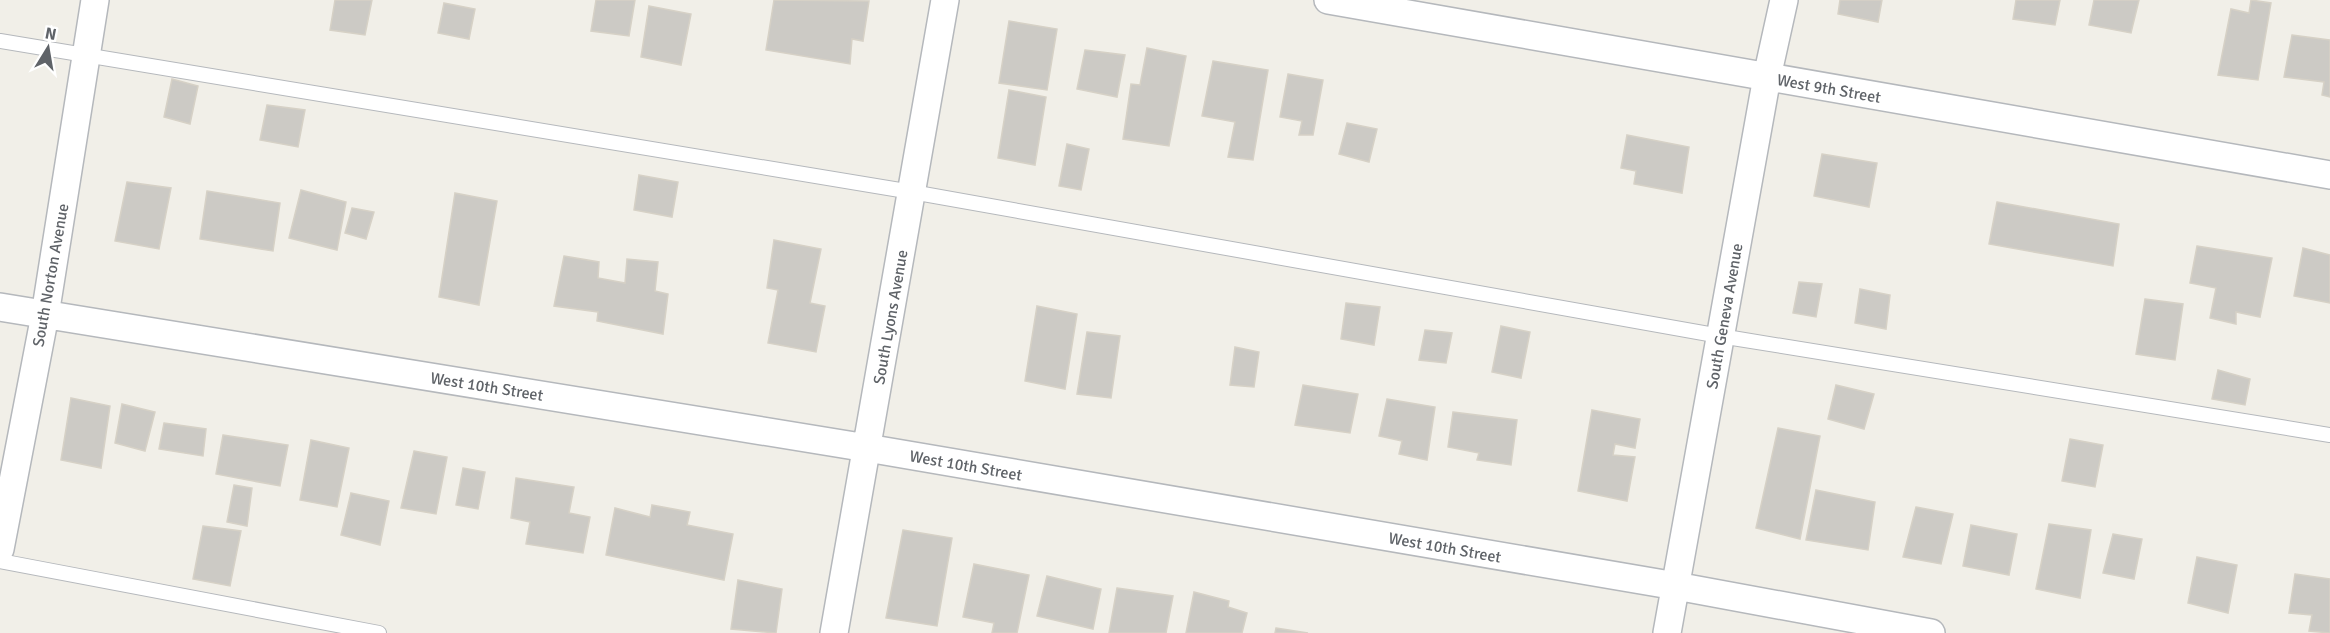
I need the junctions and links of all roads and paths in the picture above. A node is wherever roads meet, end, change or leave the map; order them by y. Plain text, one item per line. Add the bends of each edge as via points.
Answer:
1 (95, 0) edge
2 (945, 0) edge
3 (1328, 0) edge
4 (1784, 0) edge
5 (0, 40) edge
6 (86, 56) junction
7 (1767, 77) junction
8 (2330, 175) edge
9 (912, 192) junction
10 (0, 307) edge
11 (45, 315) junction
12 (1720, 336) junction
13 (2330, 435) edge
14 (867, 448) junction
15 (0, 549) edge
16 (0, 561) edge
17 (1676, 586) junction
18 (379, 633) edge
19 (834, 633) edge
20 (1667, 633) edge
21 (1931, 633) edge

1 - 6 street, South Norton Avenue
2 - 9 street, South Lyons Avenue
3 - 7 street, West 9th Street
4 - 7 street, South Geneva Avenue
5 - 6 lane
6 - 9 lane
6 - 11 street, South Norton Avenue
7 - 8 street, West 9th Street
7 - 12 street, South Geneva Avenue
9 - 12 lane
9 - 14 street, South Lyons Avenue
10 - 11 street, West 10th Street
11 - 14 street, West 10th Street
11 - 15 street, South Norton Avenue
12 - 13 lane
12 - 17 street, South Geneva Avenue
14 - 17 street, West 10th Street
14 - 19 street, South Lyons Avenue
16 - 18 lane
17 - 20 street, South Geneva Avenue
17 - 21 street, West 10th Street

